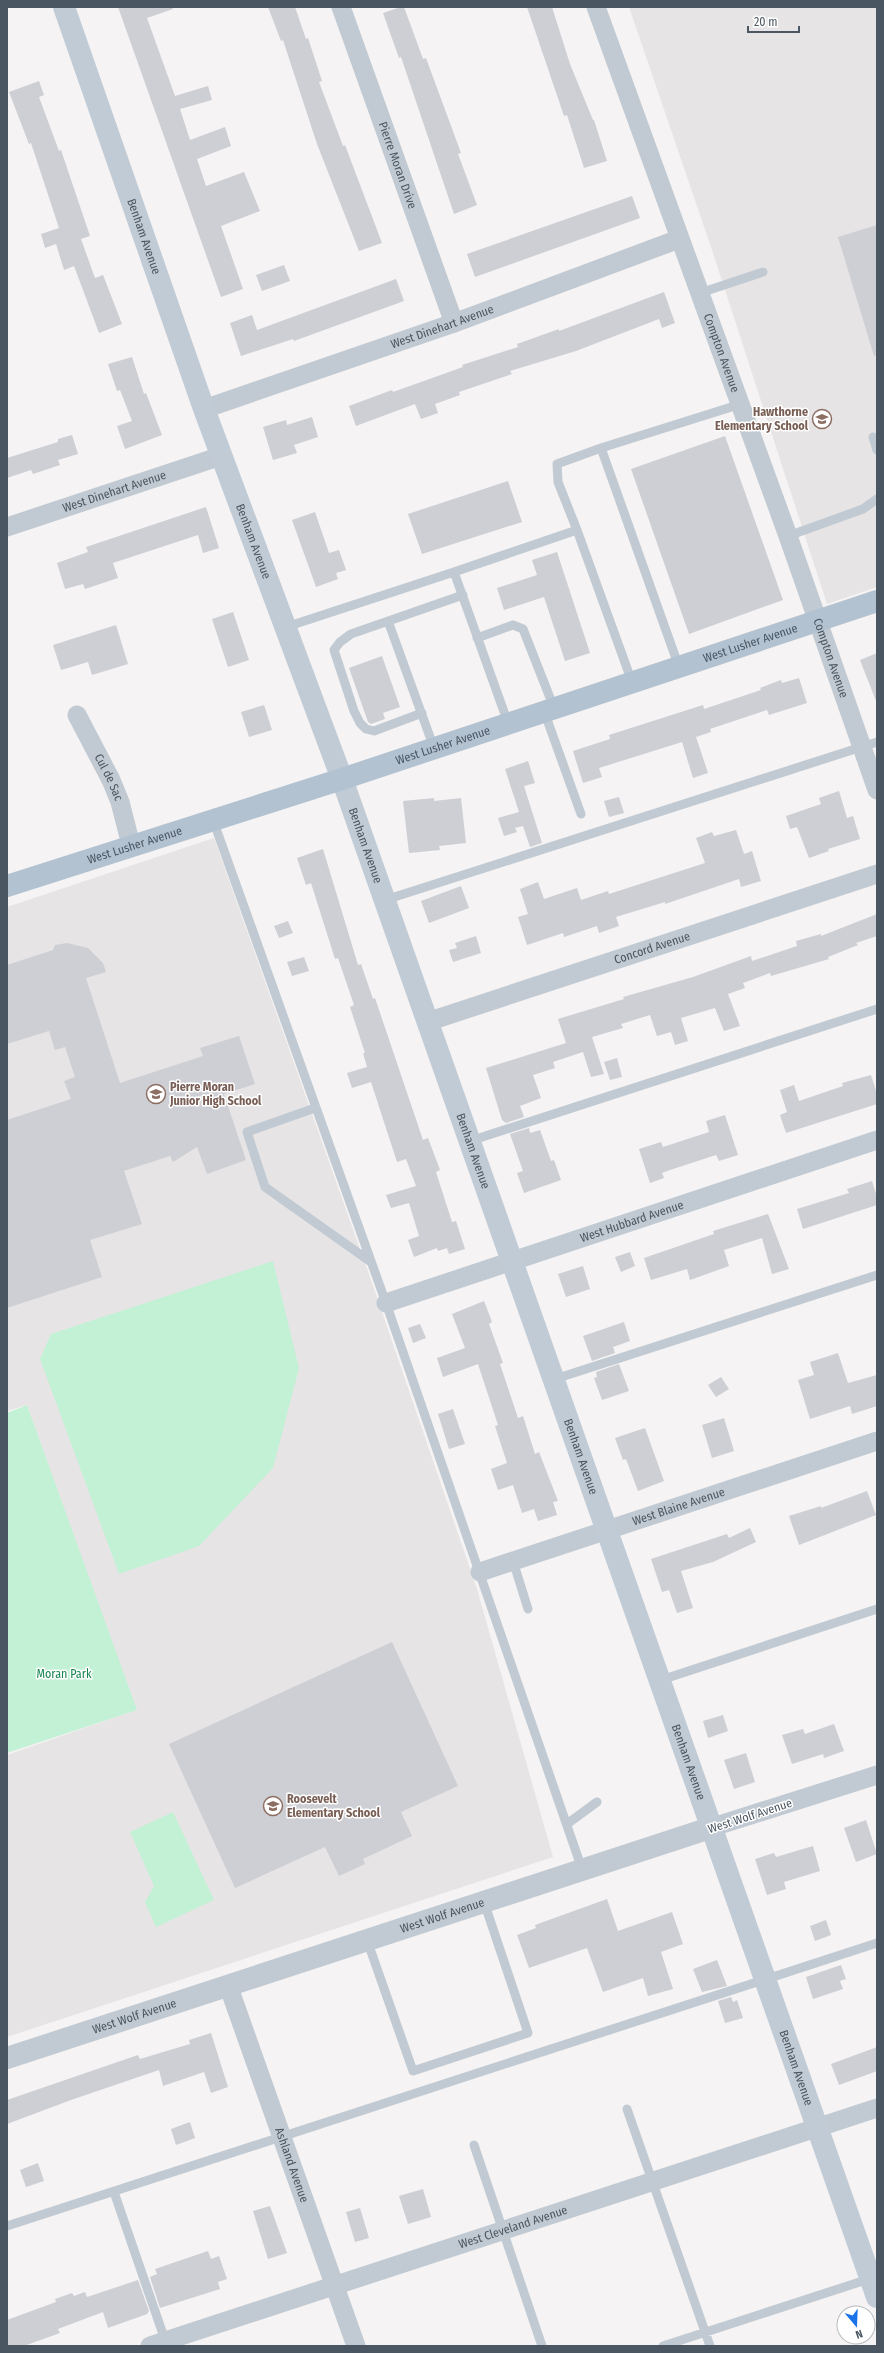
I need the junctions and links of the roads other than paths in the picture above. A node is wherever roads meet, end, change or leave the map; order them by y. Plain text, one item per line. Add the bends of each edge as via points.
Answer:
1 (64, 7) edge
2 (341, 7) edge
3 (596, 7) edge
4 (680, 239) junction
5 (763, 272) dead end
6 (700, 293) junction
7 (454, 323) junction
8 (741, 404) junction
9 (204, 409) junction
10 (873, 437) dead end
11 (601, 448) junction
12 (877, 450) edge
13 (221, 456) junction
14 (877, 499) edge
15 (7, 527) edge
16 (577, 530) junction
17 (788, 536) junction
18 (454, 572) junction
19 (463, 595) junction
20 (877, 601) edge
21 (818, 620) junction
22 (388, 621) junction
23 (286, 627) junction
24 (477, 638) junction
25 (679, 666) junction
26 (632, 682) junction
27 (549, 710) junction
28 (422, 713) junction
29 (77, 715) dead end
30 (508, 723) junction
31 (869, 744) edge
32 (434, 748) junction
33 (342, 779) junction
34 (877, 790) edge
35 (582, 814) dead end
36 (213, 819) junction
37 (131, 845) junction
38 (877, 874) edge
39 (7, 886) edge
40 (384, 900) junction
41 (877, 1009) edge
42 (427, 1022) junction
43 (315, 1108) junction
44 (877, 1140) edge
45 (470, 1141) junction
46 (513, 1260) junction
47 (371, 1262) junction
48 (877, 1275) edge
49 (386, 1303) junction
50 (555, 1379) junction
51 (877, 1441) edge
52 (608, 1531) junction
53 (513, 1562) junction
54 (480, 1572) junction
55 (528, 1609) dead end
56 (877, 1609) edge
57 (661, 1680) junction
58 (877, 1775) edge
59 (597, 1802) dead end
60 (567, 1824) junction
61 (713, 1828) junction
62 (582, 1869) junction
63 (484, 1902) junction
64 (367, 1940) junction
65 (877, 1943) edge
66 (765, 1979) junction
67 (228, 1985) junction
68 (7, 2058) edge
69 (877, 2108) edge
70 (627, 2109) dead end
71 (816, 2128) junction
72 (283, 2137) junction
73 (474, 2145) dead end
74 (653, 2182) junction
75 (114, 2192) junction
76 (7, 2226) edge
77 (503, 2231) junction
78 (875, 2284) edge
79 (335, 2286) junction
80 (706, 2332) junction
81 (161, 2344) edge
82 (356, 2346) edge
83 (542, 2346) edge
84 (663, 2346) edge
85 (710, 2346) edge

1 - 9 main road, Benham Avenue
2 - 7 street, Pierre Moran Drive
3 - 4 street, Compton Avenue
4 - 6 street, Compton Avenue
4 - 7 street, West Dinehart Avenue
5 - 6 lane
6 - 8 street, Compton Avenue
7 - 9 street, West Dinehart Avenue
8 - 11 lane
8 - 17 street, Compton Avenue
9 - 13 main road, Benham Avenue
10 - 12 lane
11 - 16 lane via 556,464 558,482
11 - 25 lane
13 - 15 street, West Dinehart Avenue
13 - 23 main road, Benham Avenue
14 - 17 lane via 863,509
16 - 18 lane
16 - 26 lane
17 - 21 street, Compton Avenue
18 - 19 lane
18 - 23 lane
19 - 22 lane
19 - 24 lane
20 - 21 main road, West Lusher Avenue
21 - 25 main road, West Lusher Avenue
21 - 31 street, Compton Avenue
22 - 28 lane
22 - 28 lane via 351,634 334,650 354,711 360,723 366,729 374,731
23 - 33 main road, Benham Avenue
24 - 27 lane via 513,625 522,629
24 - 30 lane
25 - 26 main road, West Lusher Avenue
26 - 27 main road, West Lusher Avenue
27 - 30 main road, West Lusher Avenue
27 - 35 lane
28 - 32 lane
29 - 37 street, Cul de Sac via 111,780 120,802
30 - 32 main road, West Lusher Avenue
31 - 34 street, Compton Avenue
31 - 40 lane
32 - 33 main road, West Lusher Avenue
33 - 36 main road, West Lusher Avenue
33 - 40 main road, Benham Avenue
36 - 37 main road, West Lusher Avenue
36 - 43 lane
37 - 39 main road, West Lusher Avenue
38 - 42 street, Concord Avenue
40 - 42 main road, Benham Avenue
41 - 45 lane
42 - 45 main road, Benham Avenue
43 - 47 lane
43 - 47 lane via 247,1132 265,1187
44 - 46 street, West Hubbard Avenue
45 - 46 main road, Benham Avenue
46 - 49 street, West Hubbard Avenue
46 - 50 main road, Benham Avenue
47 - 49 lane
48 - 50 lane
49 - 54 lane
50 - 52 main road, Benham Avenue
51 - 52 street, West Blaine Avenue
52 - 53 street, West Blaine Avenue
52 - 57 main road, Benham Avenue
53 - 54 street, West Blaine Avenue
53 - 55 lane
54 - 60 lane
56 - 57 lane
57 - 61 main road, Benham Avenue
58 - 61 street, West Wolf Avenue
59 - 60 lane
60 - 62 lane
61 - 62 street, West Wolf Avenue
61 - 66 main road, Benham Avenue
62 - 63 street, West Wolf Avenue
63 - 64 street, West Wolf Avenue
63 - 64 lane via 528,2033 413,2071
64 - 67 street, West Wolf Avenue
65 - 66 lane
66 - 71 main road, Benham Avenue
66 - 72 lane
67 - 68 street, West Wolf Avenue
67 - 72 street, Ashland Avenue
69 - 71 street, West Cleveland Avenue
70 - 74 lane
71 - 74 street, West Cleveland Avenue
71 - 78 main road, Benham Avenue
72 - 75 lane
72 - 79 street, Ashland Avenue
73 - 77 lane
74 - 77 street, West Cleveland Avenue
74 - 80 lane
75 - 76 lane
75 - 81 lane
77 - 79 street, West Cleveland Avenue
77 - 83 lane
78 - 80 lane
79 - 81 street, West Cleveland Avenue
79 - 82 street, Ashland Avenue
80 - 84 lane
80 - 85 lane

